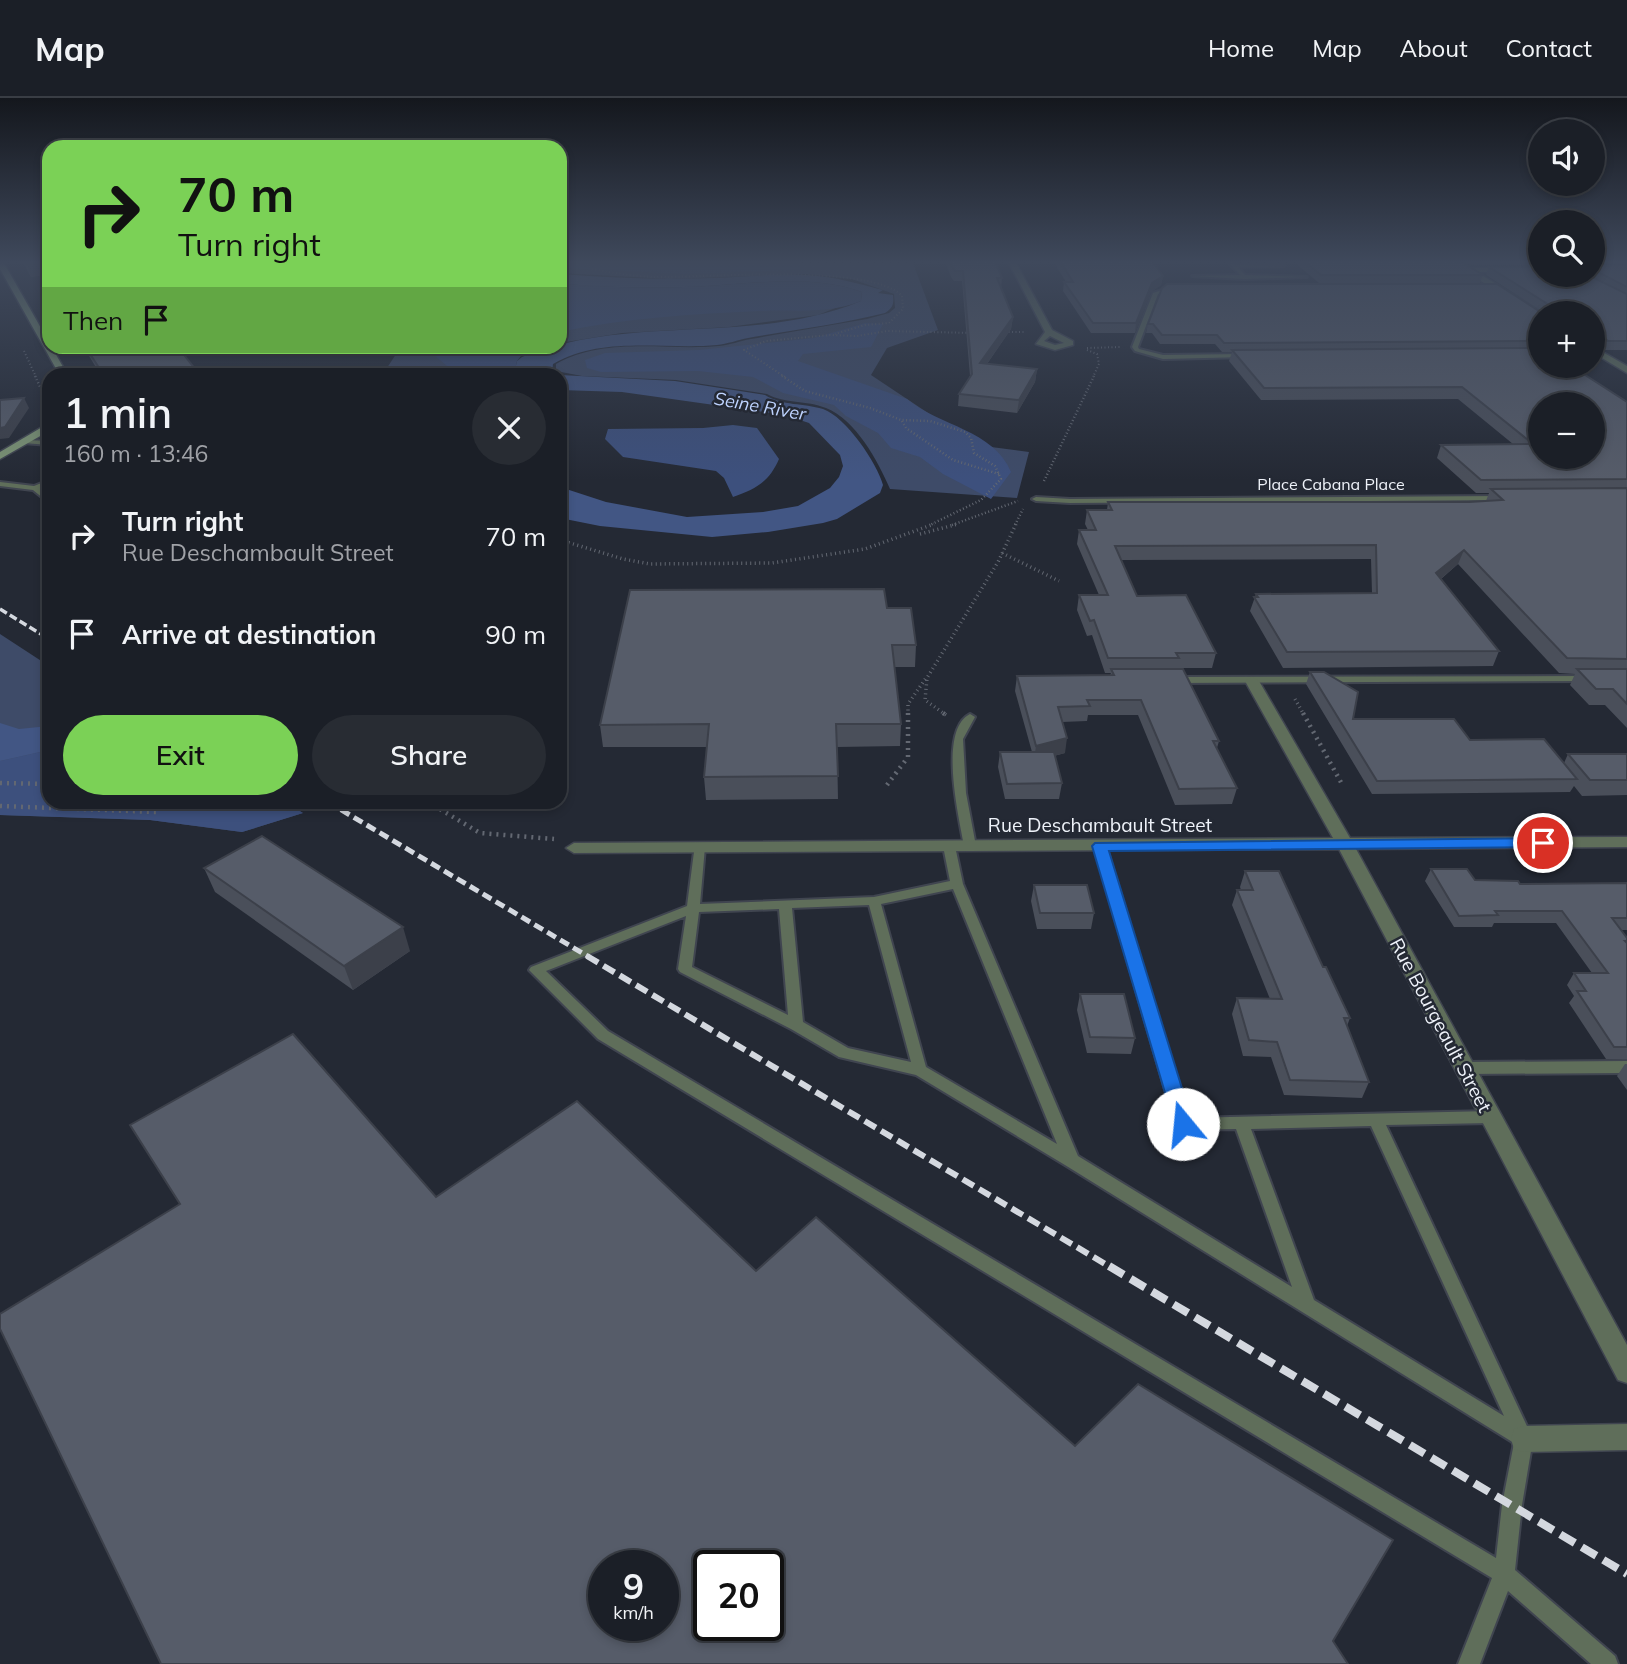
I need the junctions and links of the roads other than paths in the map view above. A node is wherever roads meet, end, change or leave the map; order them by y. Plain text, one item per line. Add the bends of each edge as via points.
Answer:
1 (1140, 334) edge
2 (1247, 356) edge
3 (1605, 358) edge
4 (1627, 370) edge
5 (42, 431) edge
6 (26, 442) junction
7 (42, 443) edge
8 (0, 456) edge
9 (0, 484) edge
10 (42, 485) edge
11 (35, 488) junction
12 (42, 494) edge
13 (1511, 498) edge
14 (1036, 499) road end
15 (1600, 679) edge
16 (1160, 680) edge
17 (1252, 681) junction
18 (967, 722) road end
19 (1627, 842) edge
20 (1345, 845) junction
21 (949, 846) junction
22 (970, 846) junction
23 (1100, 846) junction
24 (699, 847) junction
25 (574, 848) road end
26 (957, 884) junction
27 (874, 901) junction
28 (785, 904) junction
29 (693, 908) junction
30 (796, 1025) junction
31 (1627, 1067) edge
32 (1465, 1068) junction
33 (920, 1070) junction
34 (1491, 1117) junction
35 (1376, 1120) junction
36 (1241, 1123) junction
37 (1072, 1160) junction
38 (1307, 1305) junction
39 (1627, 1371) edge
40 (1627, 1437) edge
41 (1524, 1439) junction
42 (1504, 1574) junction
43 (1469, 1664) edge
44 (1607, 1664) edge

1 - 2 lane via 1137,351 1154,356
3 - 4 street
5 - 6 main road
6 - 7 lane
6 - 8 main road
9 - 11 lane
10 - 11 lane
11 - 12 lane
13 - 14 lane, Place Cabana Place
15 - 17 lane
16 - 17 lane
17 - 20 street, Rue Bourgeault Street
18 - 22 lane via 958,739 960,793
19 - 20 street, Rue Deschambault Street
20 - 23 street, Rue Deschambault Street
20 - 32 street, Rue Bourgeault Street
21 - 22 street, Rue Deschambault Street
21 - 24 street, Rue Deschambault Street
21 - 26 lane
22 - 23 street, Rue Deschambault Street
23 - 36 lane via 1183,1124
24 - 25 street, Rue Deschambault Street
24 - 29 lane
26 - 27 lane
26 - 37 lane
27 - 28 lane
27 - 33 lane
28 - 29 lane
28 - 30 lane
29 - 30 lane via 685,969
29 - 42 lane via 536,970 603,1035
30 - 33 lane via 844,1053
31 - 32 lane
32 - 34 street, Rue Bourgeault Street
33 - 37 lane
34 - 35 lane
34 - 39 street, Rue Bourgeault Street
35 - 36 lane
35 - 41 lane
36 - 38 lane
37 - 38 lane
38 - 41 lane
40 - 41 street
41 - 42 lane
42 - 43 lane
42 - 44 lane

